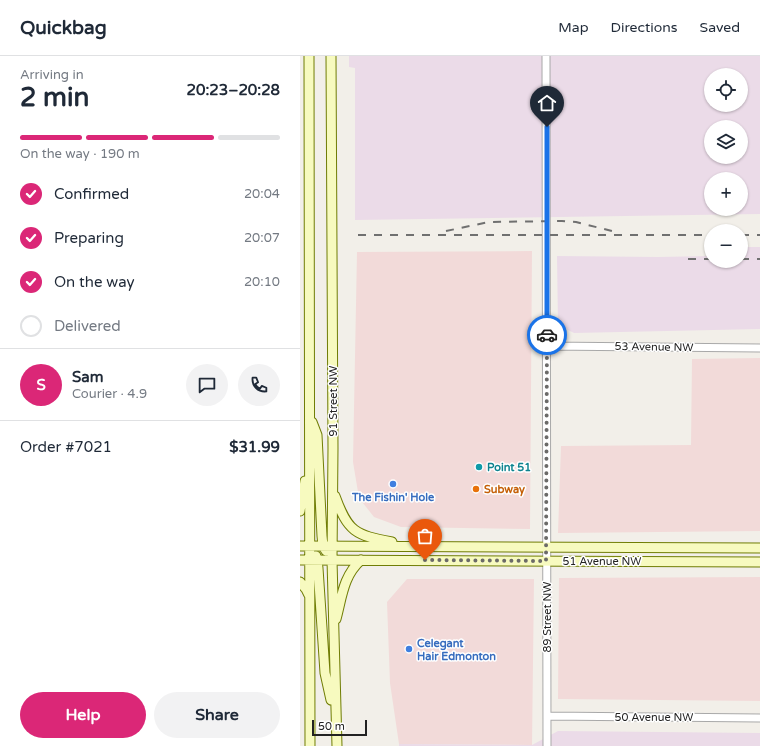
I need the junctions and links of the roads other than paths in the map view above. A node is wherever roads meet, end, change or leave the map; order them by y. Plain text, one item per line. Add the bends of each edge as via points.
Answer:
1 (309, 56) edge
2 (331, 56) edge
3 (546, 56) edge
4 (547, 346) junction
5 (760, 348) edge
6 (310, 415) junction
7 (310, 456) junction
8 (333, 491) junction
9 (300, 511) edge
10 (305, 546) edge
11 (328, 546) junction
12 (413, 546) junction
13 (546, 547) junction
14 (760, 548) edge
15 (309, 560) edge
16 (332, 560) junction
17 (361, 560) junction
18 (546, 561) junction
19 (760, 562) edge
20 (300, 582) edge
21 (310, 598) junction
22 (333, 632) junction
23 (547, 716) junction
24 (336, 718) junction
25 (760, 718) edge
26 (310, 746) edge
27 (337, 746) edge
28 (547, 746) edge

1 - 6 main road
2 - 8 main road, 91 Street NW
3 - 4 street, 89 Street NW
4 - 5 street, 53 Avenue NW
4 - 13 street, 89 Street NW
6 - 7 main road
6 - 11 main road via 317,435
7 - 9 main road
7 - 10 main road
8 - 11 main road, 91 Street NW
8 - 12 main road via 341,514 352,528 370,537
10 - 11 main road, 51 Avenue NW
10 - 15 main road via 313,549
11 - 12 main road, 51 Avenue NW
11 - 16 main road
12 - 13 main road, 51 Avenue NW
13 - 14 main road, 51 Avenue NW
13 - 18 street, 89 Street NW
15 - 16 main road, 51 Avenue NW
15 - 21 main road
15 - 24 main road via 324,673
16 - 17 main road, 51 Avenue NW
16 - 22 main road
17 - 18 main road, 51 Avenue NW
17 - 22 main road via 351,570
18 - 19 main road, 51 Avenue NW
18 - 23 street, 89 Street NW
20 - 21 main road
21 - 26 main road
22 - 24 main road
23 - 25 street, 50 Avenue NW
23 - 28 street, 89 Street NW
24 - 27 main road

